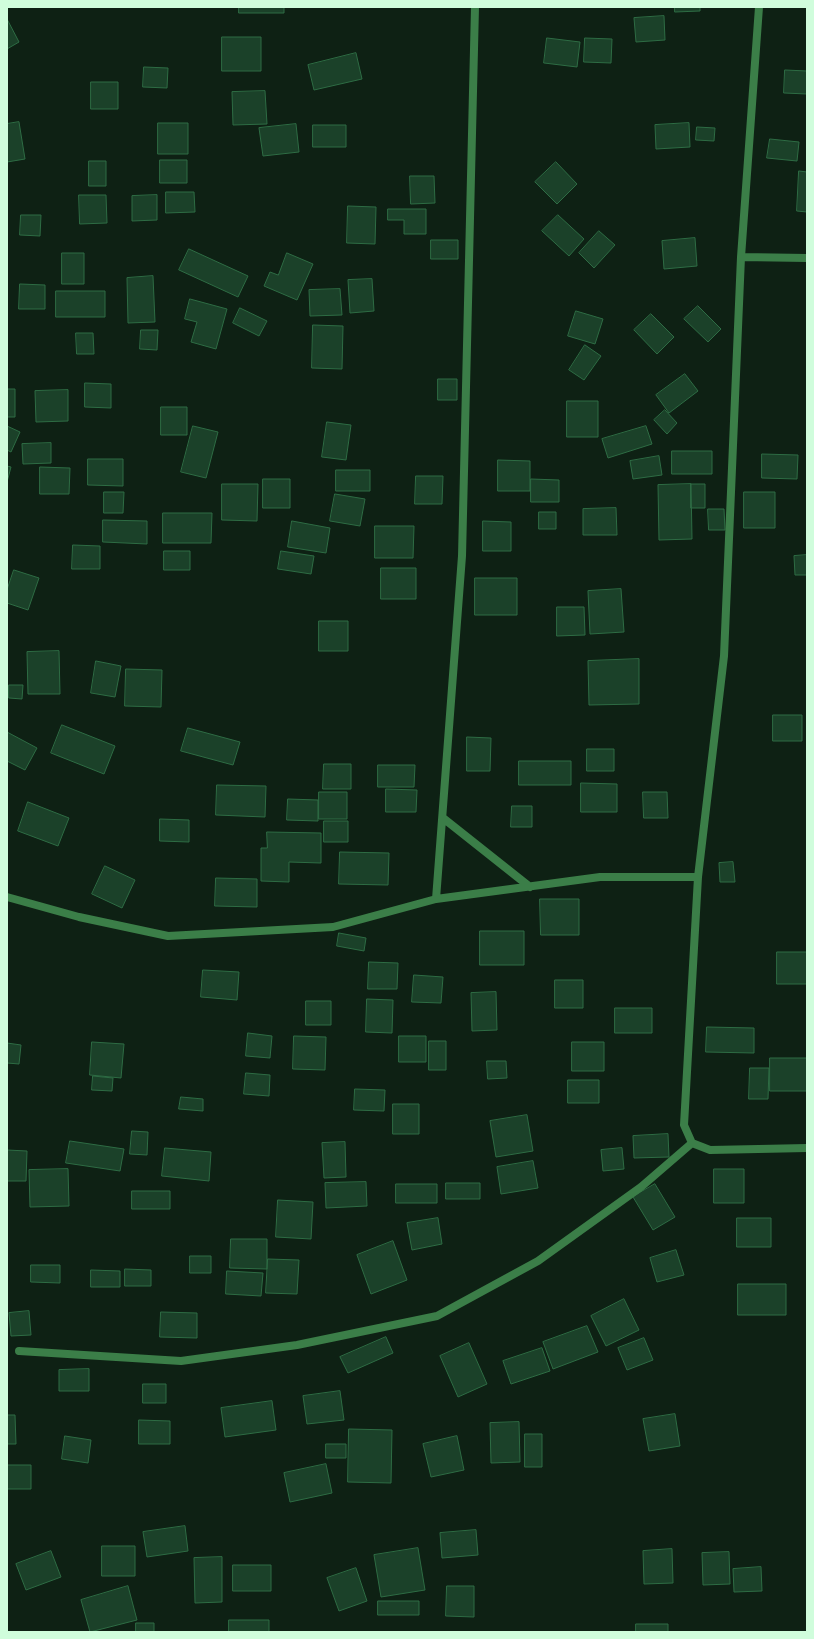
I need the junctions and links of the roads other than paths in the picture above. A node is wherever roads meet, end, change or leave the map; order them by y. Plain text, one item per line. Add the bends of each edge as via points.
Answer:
1 (474, 7) edge
2 (759, 7) edge
3 (741, 257) junction
4 (807, 258) edge
5 (443, 818) junction
6 (698, 877) junction
7 (530, 887) junction
8 (7, 897) edge
9 (436, 899) junction
10 (692, 1143) junction
11 (807, 1148) edge
12 (19, 1350) dead end

1 - 5 street via 462,556
2 - 3 street
3 - 4 street
3 - 6 street via 724,656
5 - 7 street
5 - 9 street
6 - 7 street via 600,878
6 - 10 street via 684,1125
7 - 9 street
8 - 9 street via 79,917 168,936 333,928
10 - 11 street via 710,1150
10 - 12 street via 640,1187 538,1261 437,1316 297,1345 181,1361

